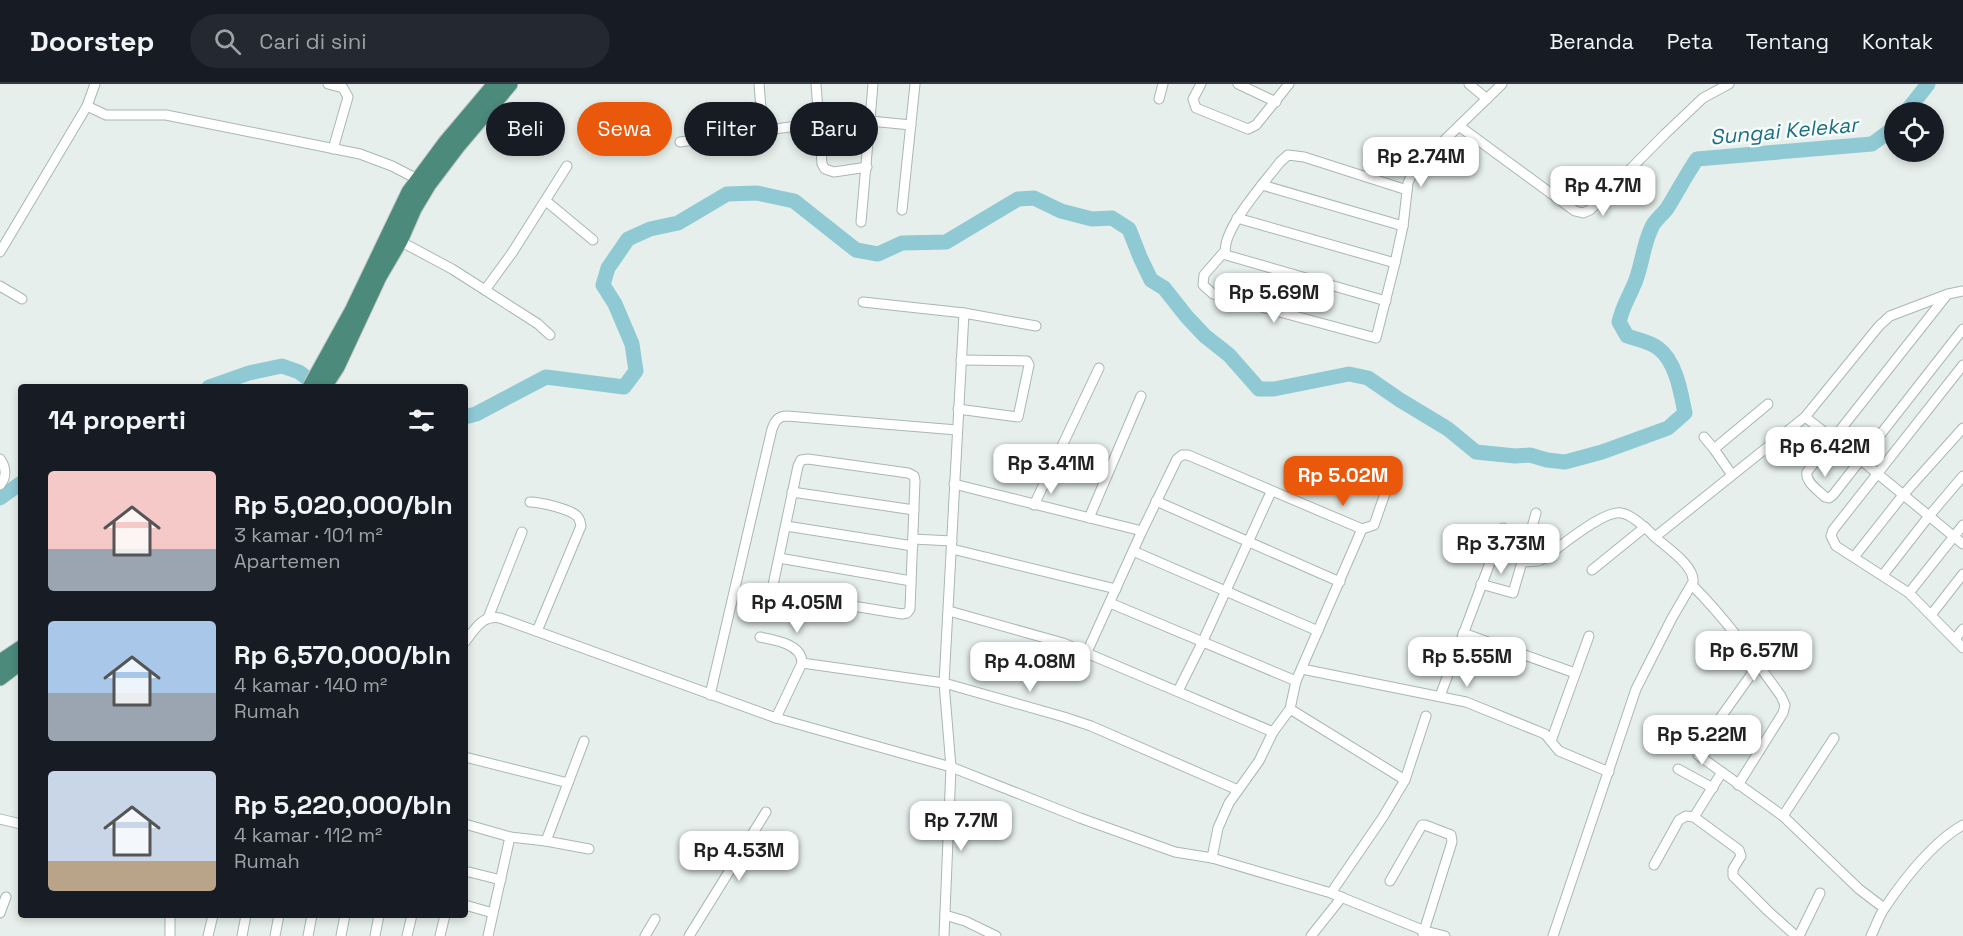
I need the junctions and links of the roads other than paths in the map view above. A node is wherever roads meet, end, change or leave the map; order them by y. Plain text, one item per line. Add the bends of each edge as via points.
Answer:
1 (95, 84) edge
2 (328, 84) edge
3 (495, 84) edge
4 (510, 84) edge
5 (759, 84) edge
6 (816, 84) edge
7 (873, 84) edge
8 (915, 84) edge
9 (1163, 84) edge
10 (1201, 84) edge
11 (1238, 84) edge
12 (1289, 84) edge
13 (1469, 84) edge
14 (1502, 84) edge
15 (1729, 84) edge
16 (1159, 99) dead end
17 (1487, 99) junction
18 (760, 102) edge
19 (817, 102) edge
20 (872, 102) edge
21 (1276, 102) junction
22 (87, 106) junction
23 (878, 121) edge
24 (911, 125) junction
25 (1459, 126) junction
26 (680, 142) dead end
27 (684, 142) edge
28 (333, 149) junction
29 (821, 156) edge
30 (868, 156) edge
31 (567, 166) dead end
32 (867, 168) junction
33 (423, 182) junction
34 (1262, 185) junction
35 (1407, 190) junction
36 (546, 201) junction
37 (902, 210) dead end
38 (1237, 218) junction
39 (861, 222) dead end
40 (1403, 226) junction
41 (394, 238) junction
42 (593, 240) dead end
43 (0, 252) edge
44 (1224, 252) junction
45 (1395, 263) junction
46 (0, 286) edge
47 (485, 290) junction
48 (1963, 291) edge
49 (1948, 294) junction
50 (22, 299) dead end
51 (1386, 301) junction
52 (863, 302) dead end
53 (964, 313) junction
54 (1036, 326) dead end
55 (1963, 329) edge
56 (550, 334) dead end
57 (961, 360) junction
58 (331, 364) junction
59 (1963, 365) edge
60 (1099, 368) dead end
61 (313, 384) edge
62 (325, 384) edge
63 (1141, 396) dead end
64 (1768, 404) dead end
65 (958, 409) junction
66 (1805, 417) junction
67 (1963, 428) edge
68 (957, 430) junction
69 (1704, 437) dead end
70 (1834, 439) junction
71 (1714, 449) junction
72 (0, 459) edge
73 (1861, 460) junction
74 (1370, 467) dead end
75 (1878, 474) junction
76 (1732, 475) junction
77 (1963, 476) edge
78 (954, 484) junction
79 (0, 485) edge
80 (792, 492) junction
81 (1271, 492) junction
82 (1903, 495) junction
83 (1156, 501) junction
84 (530, 502) dead end
85 (1034, 505) junction
86 (914, 510) junction
87 (1536, 513) dead end
88 (1929, 516) junction
89 (1089, 518) junction
90 (1963, 525) edge
91 (786, 526) junction
92 (1645, 527) junction
93 (1503, 528) dead end
94 (1362, 529) junction
95 (1142, 531) junction
96 (522, 532) dead end
97 (1953, 536) junction
98 (1655, 537) junction
99 (913, 542) junction
100 (1248, 542) junction
101 (1963, 544) edge
102 (952, 545) junction
103 (1133, 551) junction
104 (1854, 557) junction
105 (779, 558) junction
106 (1522, 562) junction
107 (1592, 570) dead end
108 (1963, 574) edge
109 (1883, 575) junction
110 (911, 581) junction
111 (1340, 582) junction
112 (1481, 584) junction
113 (1692, 585) junction
114 (1116, 589) junction
115 (1226, 591) junction
116 (1909, 593) junction
117 (1110, 603) junction
118 (949, 611) junction
119 (1930, 615) junction
120 (488, 618) junction
121 (1963, 629) edge
122 (537, 631) junction
123 (1318, 631) junction
124 (1463, 633) junction
125 (1589, 636) dead end
126 (760, 637) dead end
127 (468, 638) edge
128 (1955, 639) junction
129 (1202, 643) junction
130 (1963, 648) edge
131 (18, 650) edge
132 (1087, 652) junction
133 (0, 662) edge
134 (802, 663) junction
135 (18, 664) edge
136 (1758, 665) junction
137 (1302, 669) junction
138 (1575, 673) junction
139 (0, 678) edge
140 (1296, 681) junction
141 (944, 683) junction
142 (1178, 691) junction
143 (710, 695) junction
144 (1440, 696) junction
145 (1290, 709) junction
146 (1426, 716) dead end
147 (776, 718) junction
148 (1274, 732) junction
149 (1834, 738) dead end
150 (584, 741) dead end
151 (1551, 741) junction
152 (468, 758) edge
153 (951, 767) junction
154 (1678, 769) dead end
155 (1609, 772) junction
156 (1722, 772) junction
157 (1405, 780) junction
158 (568, 783) junction
159 (1738, 785) junction
160 (1713, 788) junction
161 (1238, 790) junction
162 (766, 812) dead end
163 (1783, 816) junction
164 (1694, 817) junction
165 (0, 819) edge
166 (18, 823) edge
167 (468, 825) edge
168 (1963, 825) edge
169 (510, 837) junction
170 (546, 841) junction
171 (589, 849) dead end
172 (1212, 858) junction
173 (1654, 865) dead end
174 (468, 872) edge
175 (501, 880) junction
176 (1390, 881) dead end
177 (1330, 893) junction
178 (1820, 893) dead end
179 (6, 897) dead end
180 (1342, 897) junction
181 (468, 906) edge
182 (1884, 908) junction
183 (0, 913) edge
184 (493, 913) junction
185 (945, 915) junction
186 (170, 918) edge
187 (212, 918) edge
188 (245, 918) edge
189 (278, 918) edge
190 (311, 918) edge
191 (344, 918) edge
192 (378, 918) edge
193 (411, 918) edge
194 (444, 918) edge
195 (655, 919) dead end
196 (1424, 933) edge
197 (170, 936) edge
198 (208, 936) edge
199 (242, 936) edge
200 (275, 936) edge
201 (308, 936) edge
202 (341, 936) edge
203 (375, 936) edge
204 (407, 936) edge
205 (440, 936) edge
206 (488, 936) edge
207 (645, 936) edge
208 (689, 936) edge
209 (944, 936) edge
210 (996, 936) edge
211 (1311, 936) edge
212 (1445, 936) edge
213 (1553, 936) edge
214 (1798, 936) edge
215 (1871, 936) edge

1 - 22 street
2 - 28 street via 344,88 348,97
3 - 33 highway
4 - 33 highway
5 - 18 street
6 - 19 street
7 - 20 street
8 - 24 street
9 - 16 street
10 - 21 street via 1193,99 1196,108 1244,128 1256,125
11 - 21 street
12 - 21 street
13 - 17 street
14 - 17 street
15 - 25 street via 1703,99 1586,213 1575,211
17 - 25 street
22 - 28 street via 106,115 166,115
22 - 43 street
23 - 24 street
24 - 37 street
25 - 35 street via 1411,176
26 - 27 street
28 - 33 street via 378,160
29 - 32 street via 826,170
30 - 32 street
31 - 36 street
32 - 39 street
33 - 41 highway via 414,209
34 - 35 street via 1284,158 1293,154
34 - 38 street
34 - 40 street
35 - 40 street
36 - 42 street
36 - 47 street
38 - 44 street
38 - 45 street
40 - 45 street
41 - 47 street
41 - 58 highway via 379,277
44 - 51 street
44 - 51 street via 1204,275 1203,285 1213,294 1376,338
45 - 51 street
46 - 50 street
47 - 56 street
48 - 49 street
49 - 66 street via 1890,316
49 - 70 street
52 - 53 street
53 - 54 street
53 - 57 street
55 - 73 street
57 - 65 street
57 - 65 street via 1027,361 1029,365 1018,417
58 - 61 highway
58 - 62 highway
59 - 75 street
60 - 85 street
63 - 89 street
64 - 71 street
65 - 68 street
66 - 70 street
66 - 76 street
67 - 82 street
68 - 78 street
68 - 143 street via 786,416 776,420
69 - 71 street
70 - 73 street
70 - 73 street via 1806,474 1825,497 1833,495
71 - 76 street
72 - 79 street via 5,472
73 - 75 street
74 - 94 street via 1390,479 1374,525
75 - 82 street
75 - 104 street via 1832,533 1836,546
76 - 98 street
77 - 88 street
78 - 85 street
78 - 102 street
80 - 86 street
80 - 86 street via 798,464 804,460 908,473 915,481
80 - 91 street
81 - 83 street via 1185,455 1177,459
81 - 94 street
81 - 100 street
82 - 88 street
82 - 104 street
83 - 95 street
83 - 100 street
84 - 122 street via 545,503 575,515 581,526
85 - 89 street
86 - 99 street
87 - 106 street
88 - 97 street
88 - 109 street
89 - 95 street
90 - 97 street
91 - 99 street
91 - 105 street
92 - 98 street
92 - 106 street via 1617,513 1592,523 1545,558
92 - 107 street
93 - 112 street
94 - 111 street
95 - 103 street
96 - 120 street
97 - 101 street
97 - 116 street
98 - 113 street via 1690,568 1694,575
99 - 102 street
99 - 110 street
100 - 111 street
100 - 115 street
102 - 114 street
102 - 118 street
103 - 114 street
103 - 115 street
104 - 109 street
105 - 110 street
105 - 110 street via 772,585 779,594 907,614
106 - 112 street via 1513,593
108 - 119 street
109 - 116 street
111 - 123 street
112 - 124 street
113 - 136 street
113 - 155 street via 1636,689
114 - 117 street
115 - 123 street
115 - 129 street
116 - 119 street
117 - 129 street
117 - 132 street
118 - 132 street
118 - 141 street
119 - 128 street
120 - 122 street via 500,618
120 - 127 street
121 - 128 street
122 - 143 street
123 - 137 street
124 - 138 street
124 - 144 street
125 - 138 street
126 - 134 street via 794,648 801,653
128 - 130 street
129 - 140 street
129 - 142 street
131 - 133 highway
132 - 142 street
134 - 141 street
134 - 147 street
135 - 139 highway
136 - 156 street via 1698,749 1700,758
136 - 159 street via 1783,699 1785,710
137 - 140 street
137 - 144 street
138 - 151 street
140 - 145 street
141 - 153 street
141 - 161 street via 1078,721
142 - 148 street
143 - 147 street
144 - 151 street via 1482,708 1545,734
145 - 148 street
145 - 157 street
146 - 157 street
147 - 153 street
148 - 161 street
149 - 163 street
150 - 158 street
151 - 155 street via 1559,751
152 - 158 street
153 - 172 street via 1175,852
153 - 185 street
154 - 160 street
155 - 213 street
156 - 159 street
156 - 160 street
157 - 177 street
158 - 170 street
159 - 163 street
160 - 164 street
161 - 172 street via 1220,822
162 - 208 street
163 - 182 street via 1858,889
164 - 173 street via 1679,820
164 - 214 street via 1739,850 1741,856 1733,876
165 - 166 street
167 - 169 street
168 - 182 street via 1934,847
169 - 170 street
169 - 175 street
170 - 171 street
172 - 177 street
174 - 175 street
175 - 184 street
176 - 196 street via 1420,826 1451,835
177 - 180 street
178 - 214 street
179 - 183 street
180 - 196 street
180 - 211 street
181 - 184 street
182 - 215 street
184 - 206 street
185 - 209 street
185 - 210 street
186 - 197 street
187 - 198 street
188 - 199 street
189 - 200 street
190 - 201 street
191 - 202 street
192 - 203 street
193 - 204 street
194 - 205 street
195 - 207 street
196 - 212 street

